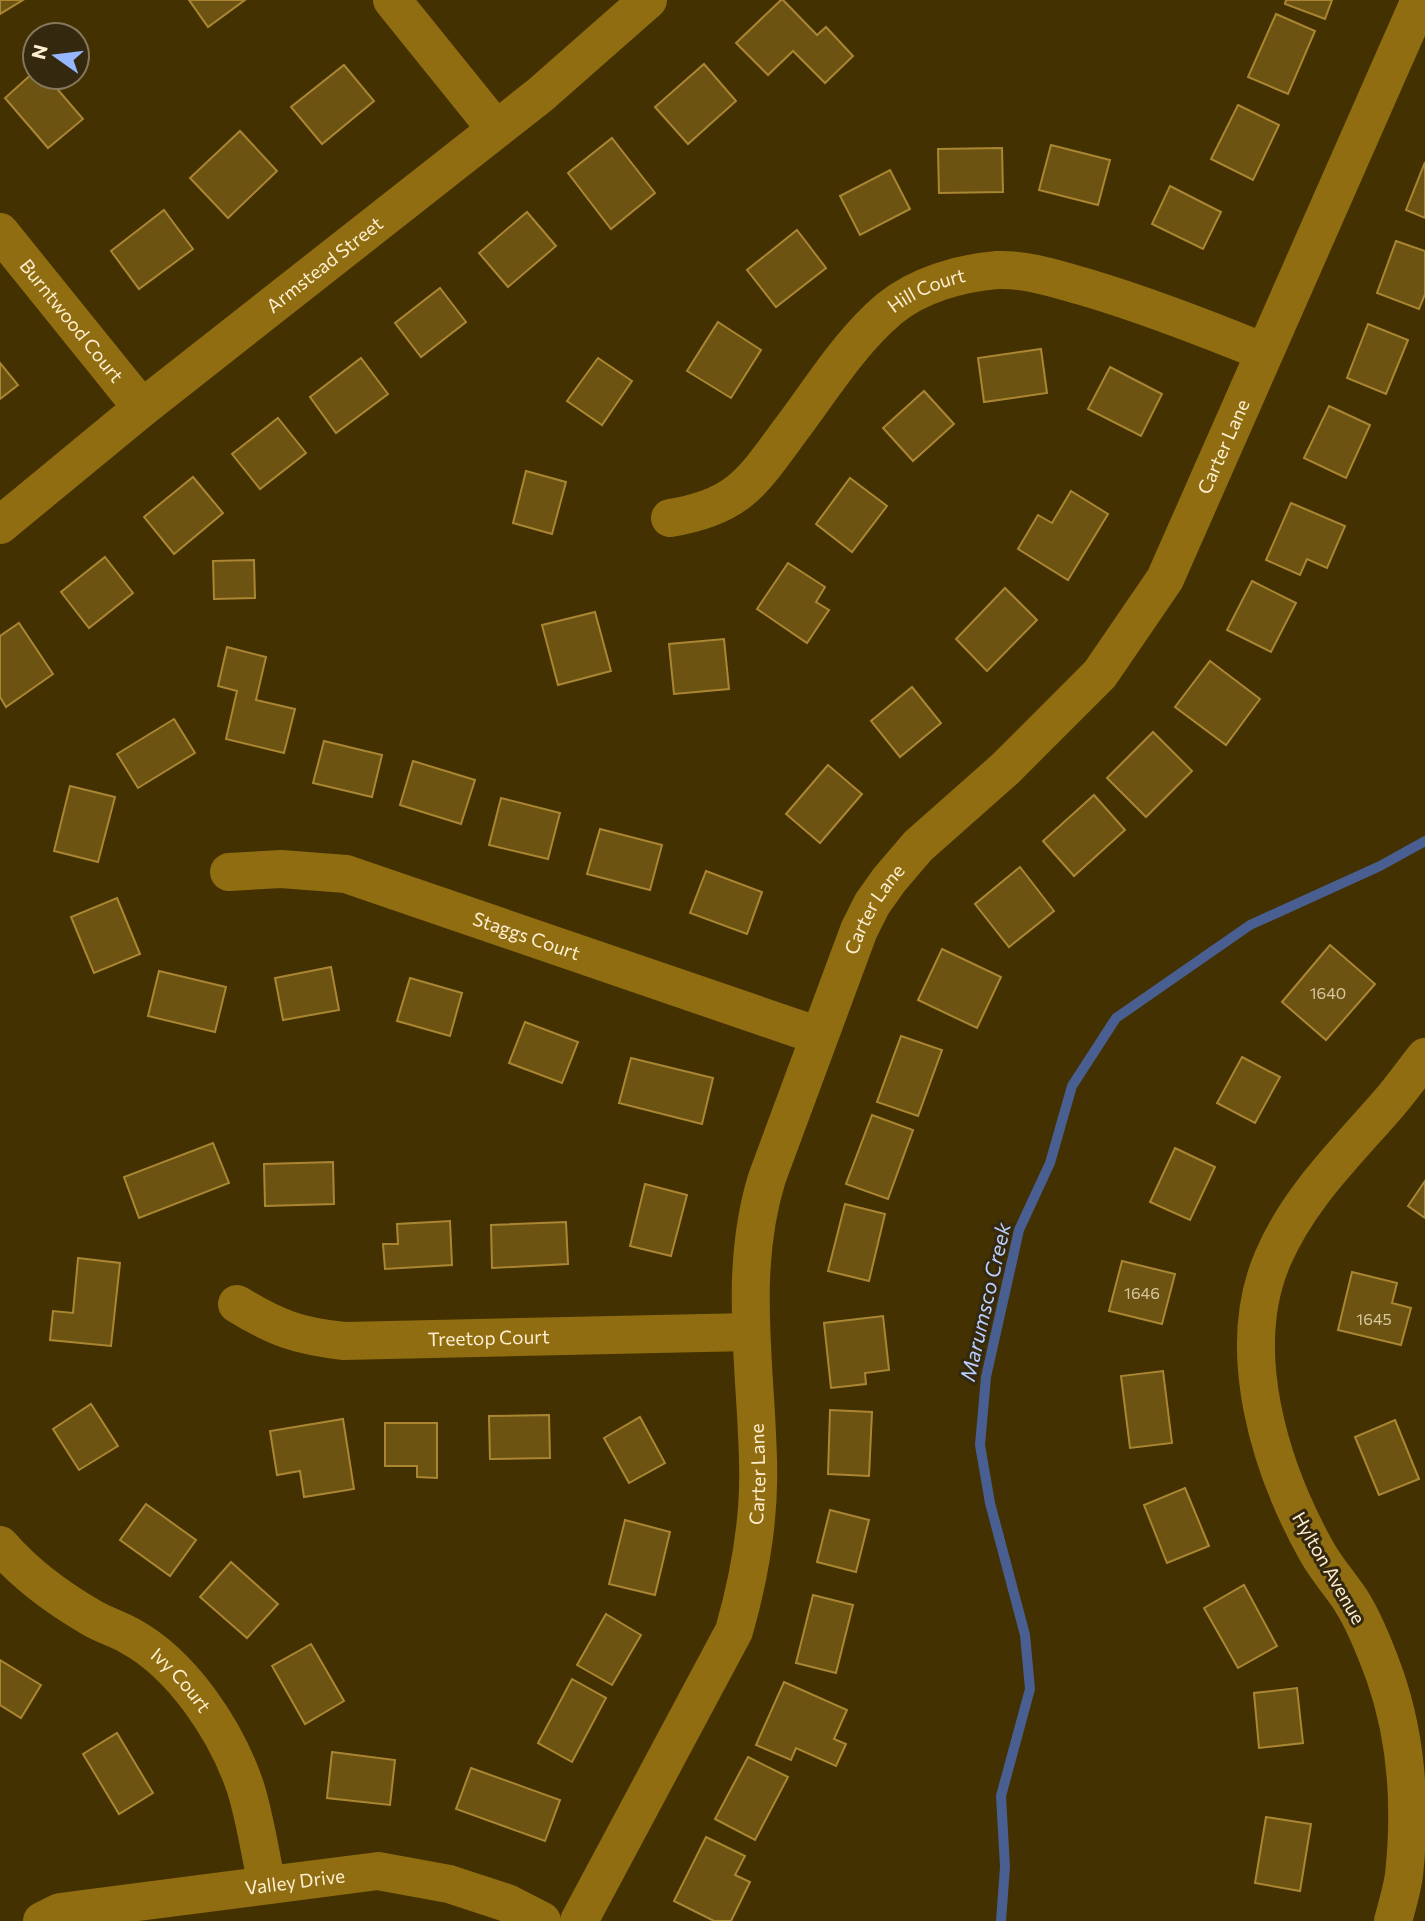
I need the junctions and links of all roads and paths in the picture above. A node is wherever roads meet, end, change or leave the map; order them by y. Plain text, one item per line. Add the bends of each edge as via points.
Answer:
1 (393, 0) edge
2 (648, 0) edge
3 (1420, 0) edge
4 (496, 129) junction
5 (0, 232) edge
6 (1264, 352) junction
7 (142, 408) junction
8 (670, 517) dead end
9 (0, 525) edge
10 (229, 872) dead end
11 (819, 1036) junction
12 (1425, 1057) edge
13 (237, 1304) dead end
14 (750, 1332) junction
15 (0, 1545) edge
16 (1413, 1737) edge
17 (268, 1885) junction
18 (41, 1921) edge
19 (542, 1921) edge
20 (579, 1921) edge
21 (1393, 1921) edge

1 - 4 street
2 - 4 street, Armstead Street
3 - 6 street, Carter Lane
4 - 7 street, Armstead Street
5 - 7 street, Burntwood Court
6 - 8 street, Hill Court via 1142,304 1037,273 999,270 961,275 924,288 891,307 863,334 759,473 733,498 700,513
6 - 11 street, Carter Lane via 1166,579 1100,674 1005,769 918,846 889,880 859,930
7 - 9 street, Armstead Street
10 - 11 street, Staggs Court via 281,869 346,874
11 - 14 street, Carter Lane via 762,1195 751,1265
12 - 16 street, Hylton Avenue via 1290,1222 1272,1260 1256,1320 1259,1378 1275,1458 1318,1553 1362,1622
13 - 14 street, Treetop Court via 294,1333 344,1341
14 - 20 street, Carter Lane via 758,1462 756,1528 734,1631
15 - 17 street, Ivy Court via 47,1588 133,1637 170,1667 202,1703 227,1743 245,1787
16 - 21 street, Hylton Avenue via 1404,1878
17 - 18 street, Valley Drive via 60,1912
17 - 19 street, Valley Drive via 378,1871 449,1884 507,1903

